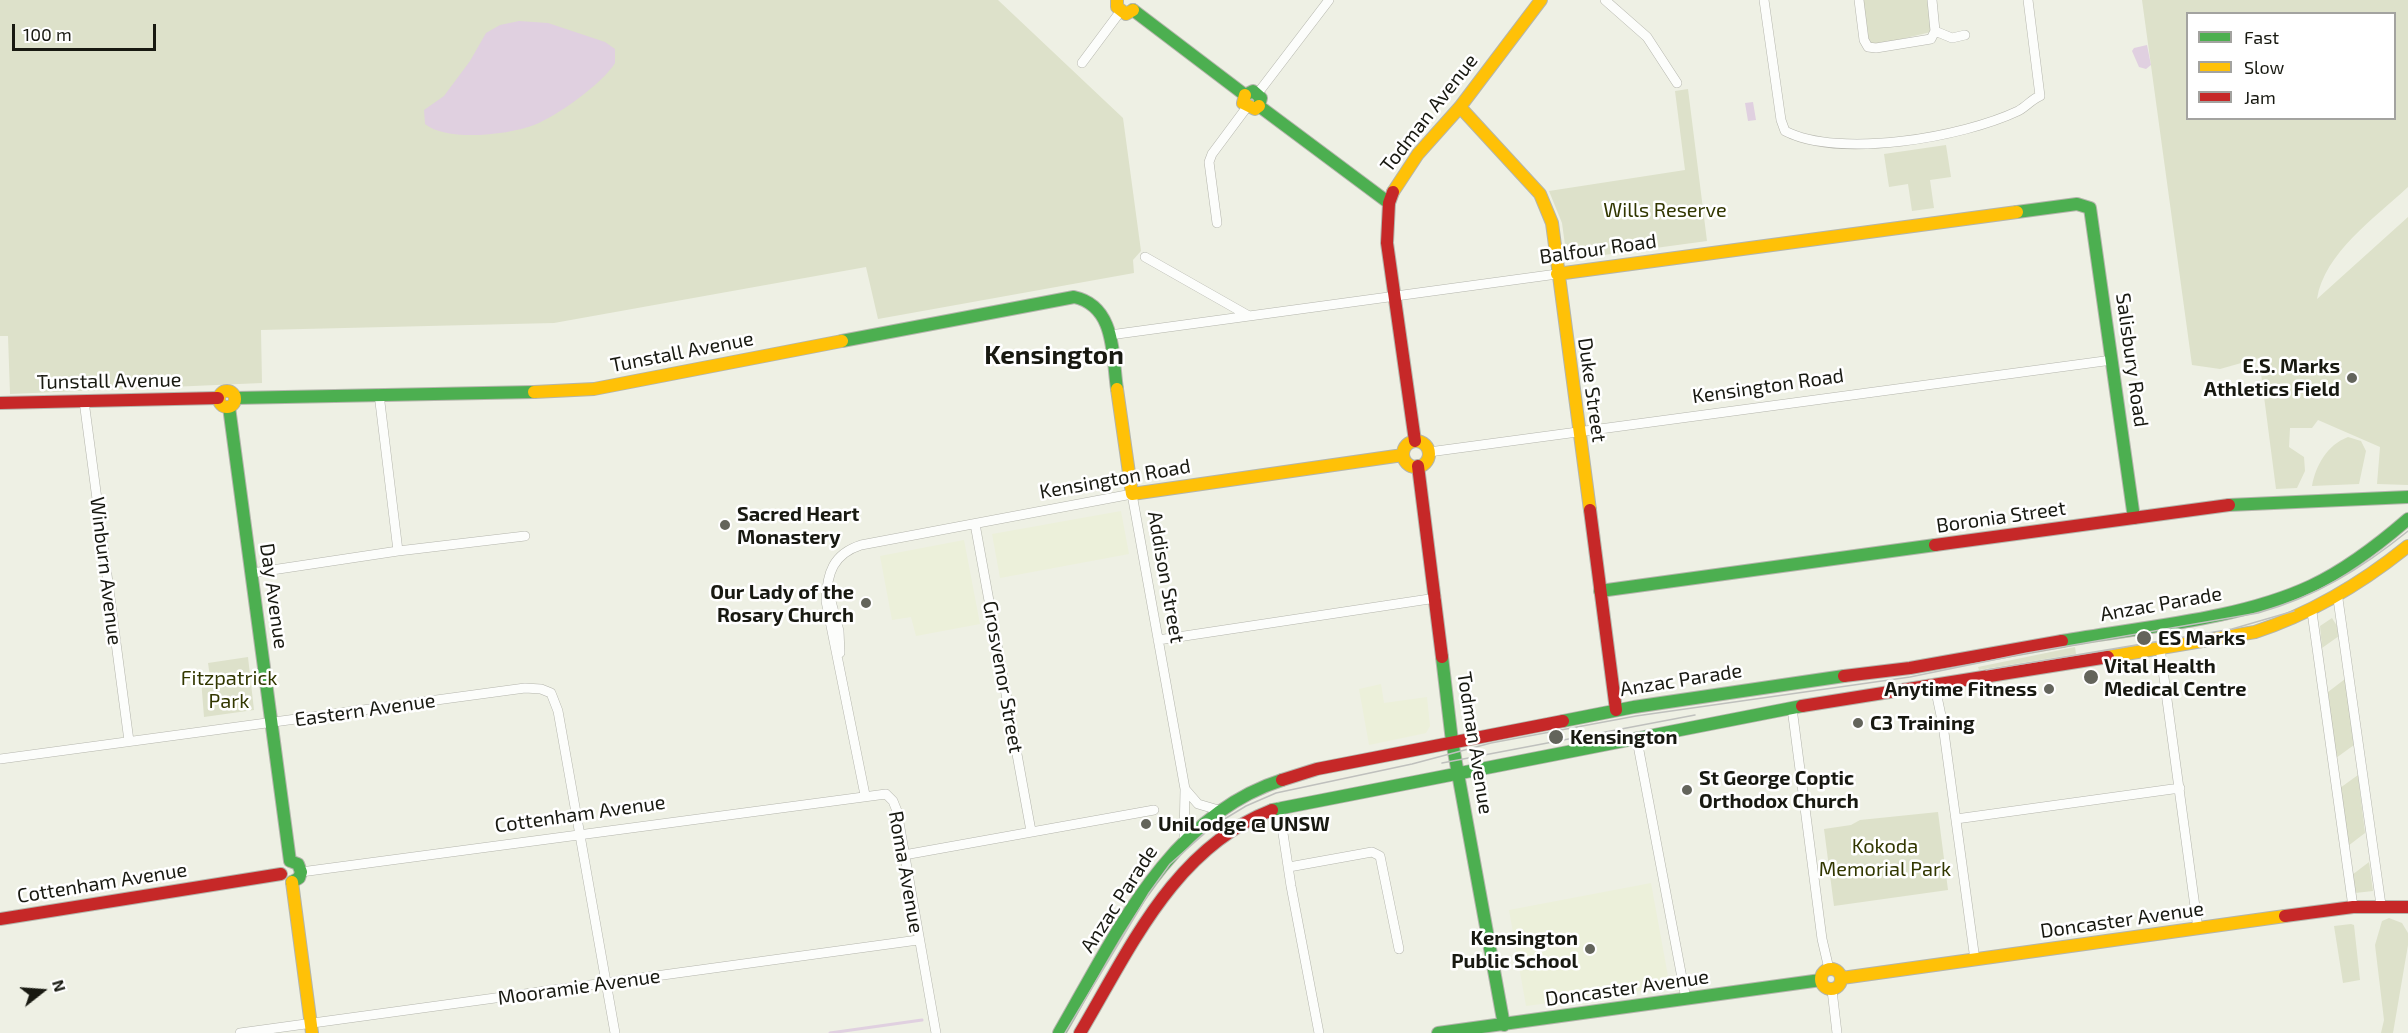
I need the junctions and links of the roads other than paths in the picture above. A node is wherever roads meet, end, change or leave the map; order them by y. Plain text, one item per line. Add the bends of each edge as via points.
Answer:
1 (1329, 0) edge
2 (1540, 0) edge
3 (1605, 0) edge
4 (1764, 0) edge
5 (1859, 0) edge
6 (1932, 0) edge
7 (2028, 0) edge
8 (1126, 6) edge
9 (1935, 31) junction
10 (1965, 35) dead end
11 (1082, 63) dead end
12 (1677, 83) dead end
13 (1252, 100) junction
14 (1460, 107) junction
15 (1389, 203) junction
16 (2090, 208) joint
17 (1217, 223) dead end
18 (1145, 257) dead end
19 (1557, 274) junction
20 (1394, 296) junction
21 (1249, 316) junction
22 (1110, 335) junction
23 (2112, 360) junction
24 (379, 394) junction
25 (84, 401) junction
26 (232, 402) junction
27 (0, 403) edge
28 (1578, 432) junction
29 (1415, 441) junction
30 (1428, 452) junction
31 (1403, 455) junction
32 (1418, 466) junction
33 (1132, 494) junction
34 (2408, 497) edge
35 (2134, 518) junction
36 (2408, 519) edge
37 (975, 524) junction
38 (525, 536) dead end
39 (2408, 546) edge
40 (398, 551) junction
41 (838, 557) joint
42 (252, 573) junction
43 (1600, 591) junction
44 (1436, 598) junction
45 (2338, 599) junction
46 (2312, 612) junction
47 (1158, 640) junction
48 (2160, 648) junction
49 (1935, 687) junction
50 (1792, 708) junction
51 (1617, 710) junction
52 (271, 723) junction
53 (1637, 740) junction
54 (129, 741) junction
55 (1452, 741) junction
56 (0, 759) edge
57 (1458, 772) junction
58 (2180, 788) junction
59 (1185, 789) junction
60 (865, 795) junction
61 (1280, 807) junction
62 (1154, 810) dead end
63 (1222, 811) junction
64 (1956, 819) junction
65 (1031, 831) junction
66 (580, 834) junction
67 (1184, 839) junction
68 (903, 855) junction
69 (290, 861) junction
70 (1289, 867) junction
71 (301, 872) junction
72 (280, 874) junction
73 (292, 882) junction
74 (2381, 905) junction
75 (2353, 907) junction
76 (2408, 907) edge
77 (0, 919) edge
78 (2198, 929) junction
79 (918, 940) junction
80 (1399, 949) dead end
81 (1975, 960) junction
82 (1829, 969) junction
83 (1842, 978) junction
84 (1821, 980) junction
85 (605, 983) junction
86 (1832, 990) junction
87 (1686, 999) junction
88 (1504, 1025) junction
89 (312, 1028) edge
90 (240, 1033) edge
91 (615, 1033) edge
92 (936, 1033) edge
93 (1059, 1033) edge
94 (1080, 1033) edge
95 (1319, 1033) edge
96 (1438, 1033) edge
97 (1837, 1033) edge

1 - 13 street
2 - 14 street, Todman Avenue
3 - 12 street via 1647,37
4 - 7 street via 1785,131 1794,136 1852,143 1913,141 1947,134 2018,111 2040,96
5 - 9 street via 1868,47 1886,48 1931,39
6 - 9 street
8 - 11 street
8 - 13 street
9 - 10 street via 1952,38
13 - 15 street
13 - 17 street via 1209,162
14 - 15 street, Todman Avenue via 1418,154
14 - 19 street, Duke Street via 1540,194 1551,223
15 - 20 street, Todman Avenue via 1386,232
16 - 19 street, Balfour Road via 2077,204
16 - 23 street, Salisbury Road
18 - 21 street
19 - 20 street, Balfour Road
19 - 28 street, Duke Street
20 - 21 street, Balfour Road
20 - 29 street, Todman Avenue
21 - 22 street, Balfour Road
22 - 24 street, Tunstall Avenue via 1107,322 1095,305 1086,299 1061,297 594,389
22 - 33 street, Addison Street
23 - 28 street, Kensington Road
23 - 35 street, Salisbury Road
24 - 26 street, Tunstall Avenue
24 - 40 street
25 - 26 street, Tunstall Avenue via 218,398 221,405
25 - 27 street, Tunstall Avenue
25 - 54 street, Winburn Avenue
26 - 42 street, Day Avenue
28 - 30 street, Kensington Road
28 - 43 street, Duke Street
29 - 30 street via 1422,442
29 - 31 street via 1408,444
30 - 32 street via 1427,460
31 - 32 street via 1407,462
31 - 33 street, Kensington Road
32 - 44 street, Todman Avenue
33 - 37 street, Kensington Road
33 - 47 street, Addison Street
34 - 35 street, Boronia Street via 2265,502
35 - 43 street, Boronia Street
36 - 51 street, Anzac Parade via 2373,550 2328,580 2239,610 1910,668
37 - 41 street, Kensington Road via 861,545
37 - 65 street, Grosvenor Street
38 - 40 street
39 - 45 street, Anzac Parade
40 - 42 street
41 - 60 street, Roma Avenue via 826,585 839,631 840,666
42 - 52 street, Day Avenue
43 - 51 street, Duke Street
44 - 47 street
44 - 55 street, Todman Avenue
45 - 46 street, Anzac Parade
45 - 74 street
46 - 48 street, Anzac Parade via 2255,632
46 - 75 street
47 - 59 street, Addison Street
48 - 49 street, Anzac Parade
48 - 58 street
49 - 50 street, Anzac Parade
49 - 64 street
50 - 53 street, Anzac Parade
50 - 82 street
51 - 55 street, Anzac Parade
52 - 54 street, Eastern Avenue
52 - 66 street, Eastern Avenue via 541,688 551,693 558,711
52 - 69 street, Day Avenue
53 - 57 street, Anzac Parade
53 - 87 street
54 - 56 street, Eastern Avenue
55 - 57 street, Todman Avenue
55 - 63 street, Anzac Parade via 1298,773 1260,788
57 - 61 street, Anzac Parade
57 - 88 street, Todman Avenue
58 - 64 street
58 - 78 street
59 - 63 street via 1198,804
59 - 67 street, Addison Street
60 - 66 street, Cottenham Avenue
60 - 68 street, Roma Avenue via 886,794 893,801
61 - 70 street
61 - 94 street, Anzac Parade via 1230,830 1181,872 1153,910
62 - 65 street
63 - 67 street, Anzac Parade
64 - 81 street
65 - 68 street
66 - 71 street, Cottenham Avenue
66 - 85 street
67 - 93 street, Anzac Parade via 1141,894
68 - 79 street, Roma Avenue
69 - 71 street via 298,864
69 - 72 street via 282,866
70 - 80 street via 1376,853 1380,856
70 - 95 street
71 - 73 street
72 - 73 street
72 - 77 street, Cottenham Avenue
73 - 89 street
74 - 75 street, Doncaster Avenue
74 - 76 street, Doncaster Avenue
75 - 78 street, Doncaster Avenue
78 - 81 street, Doncaster Avenue
79 - 85 street, Mooramie Avenue
79 - 92 street, Roma Avenue
81 - 83 street, Doncaster Avenue
82 - 83 street via 1839,972
82 - 84 street via 1823,972
83 - 86 street
84 - 86 street via 1825,988
84 - 87 street, Doncaster Avenue
85 - 89 street, Mooramie Avenue
85 - 91 street
86 - 97 street
87 - 88 street, Doncaster Avenue
88 - 96 street, Doncaster Avenue
89 - 90 street, Mooramie Avenue

